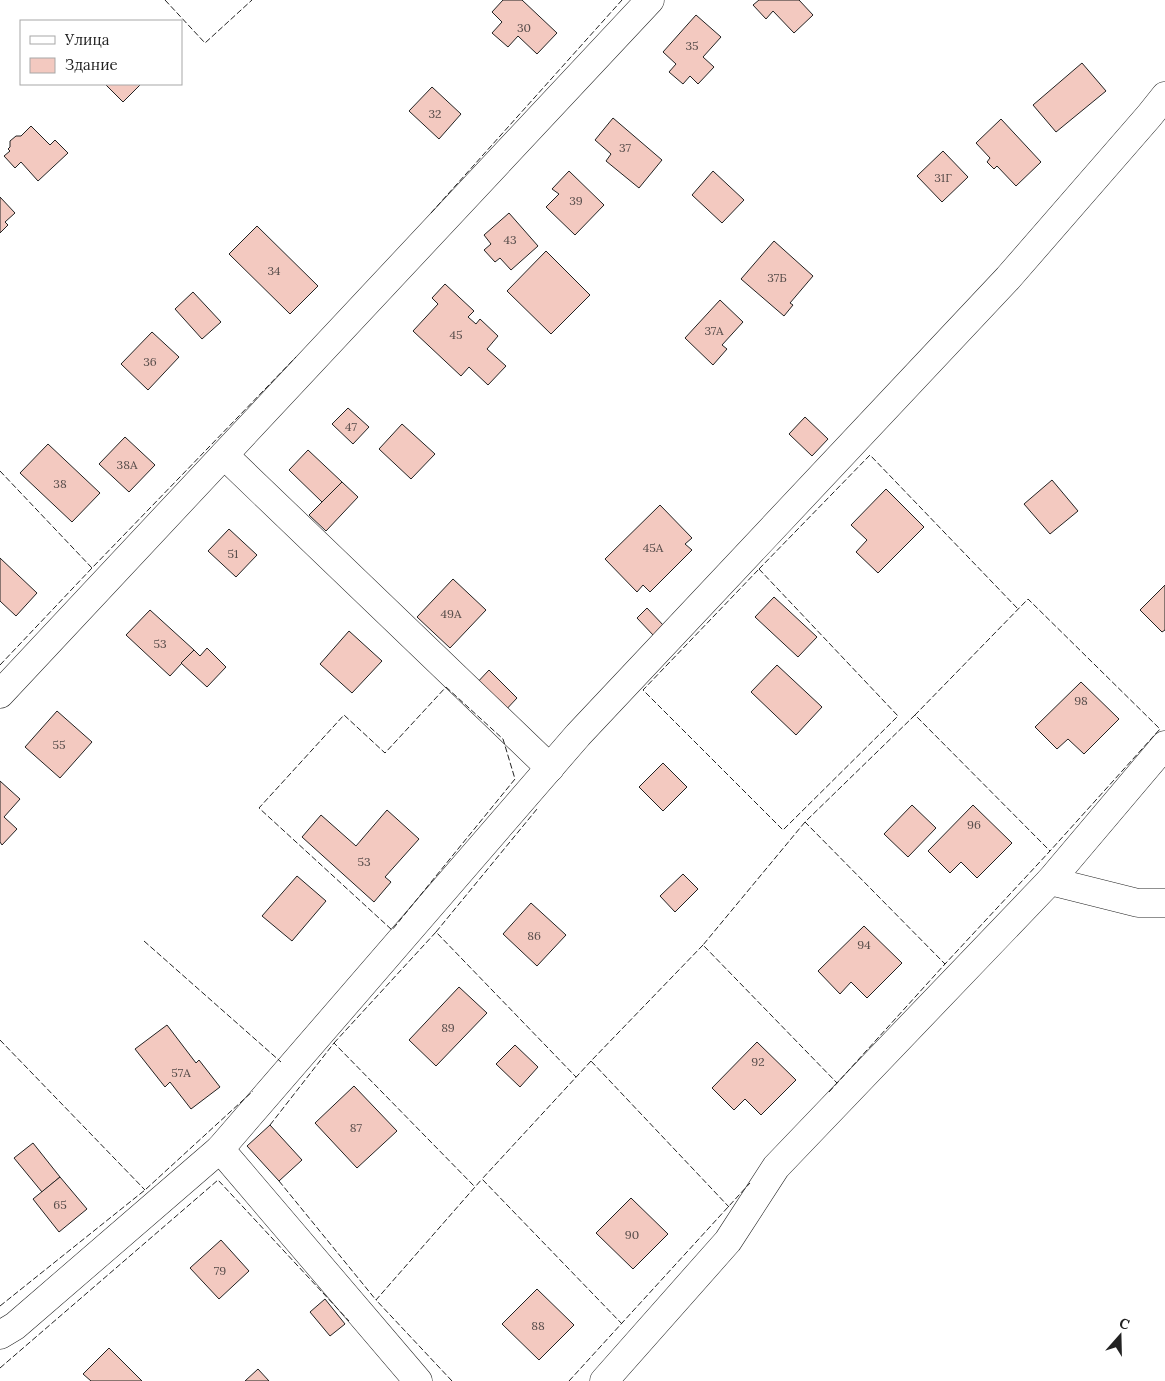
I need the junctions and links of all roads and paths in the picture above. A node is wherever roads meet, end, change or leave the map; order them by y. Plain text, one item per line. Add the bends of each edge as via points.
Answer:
1 (650, 0) edge
2 (1165, 96) edge
3 (224, 455) junction
4 (0, 694) edge
5 (1165, 746) edge
6 (550, 768) junction
7 (1050, 881) junction
8 (1165, 903) edge
9 (220, 1149) junction
10 (0, 1335) edge
11 (418, 1381) edge
12 (604, 1381) edge

1 - 3 street
2 - 6 street via 1008,278
3 - 4 street
3 - 6 street
5 - 7 street
6 - 9 street
7 - 8 street via 1138,903
7 - 12 street via 776,1167 728,1241
9 - 10 street via 15,1326
9 - 11 street

